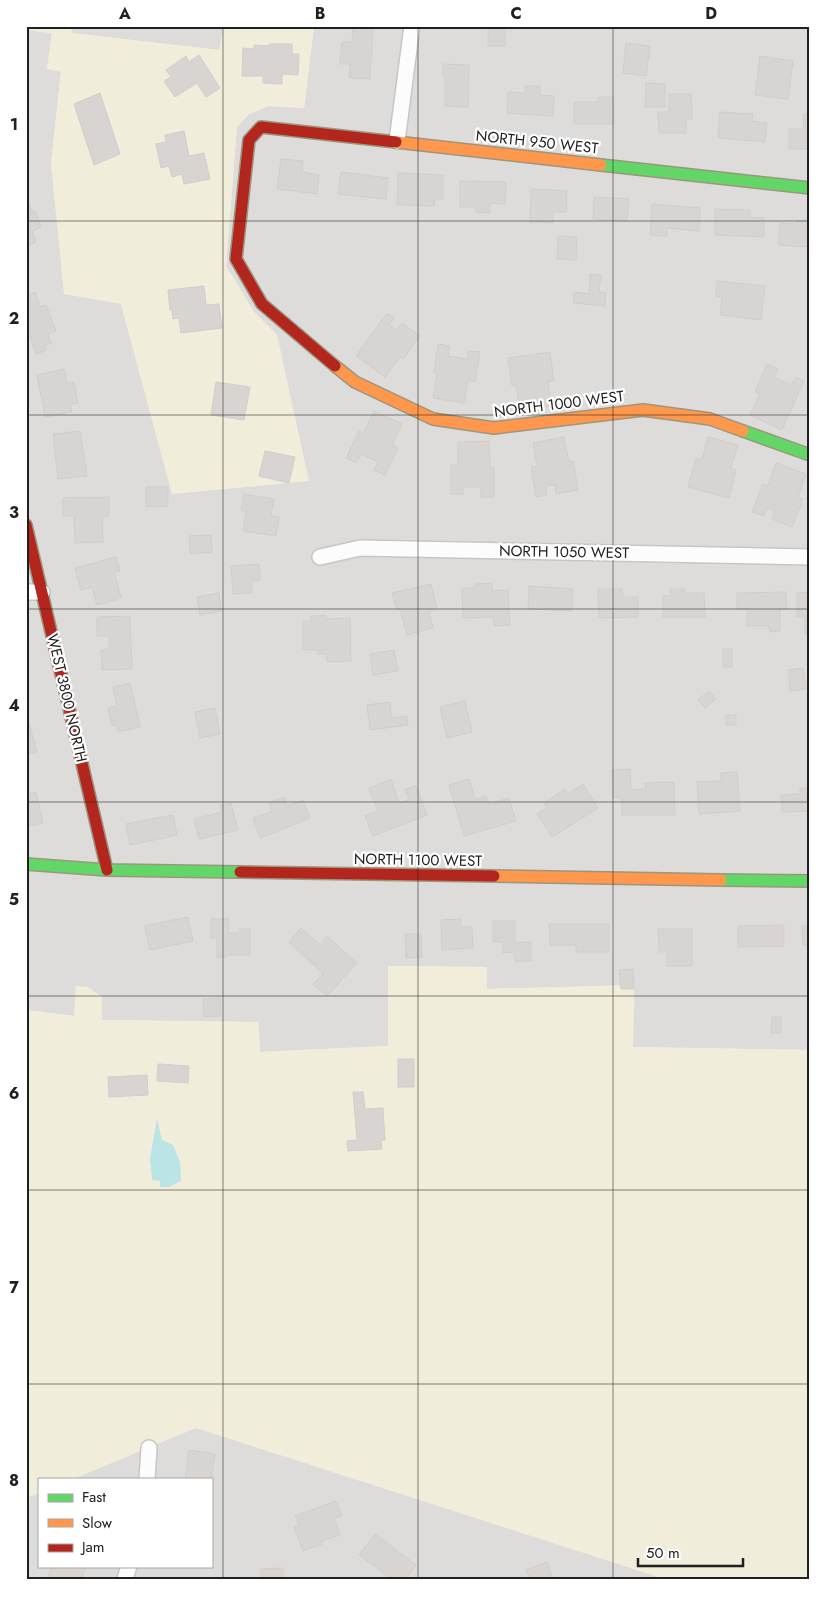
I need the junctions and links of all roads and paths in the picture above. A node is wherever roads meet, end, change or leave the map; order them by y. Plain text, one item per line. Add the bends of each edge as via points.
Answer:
1 (412, 26) edge
2 (261, 126) joint
3 (397, 141) junction
4 (810, 188) edge
5 (810, 455) edge
6 (26, 525) edge
7 (320, 557) dead end
8 (810, 557) edge
9 (26, 592) edge
10 (42, 592) junction
11 (26, 864) edge
12 (107, 870) junction
13 (810, 881) edge
14 (149, 1448) dead end
15 (147, 1478) edge

1 - 3 street
2 - 3 street, NORTH 950 WEST
2 - 5 street, NORTH 1000 WEST via 249,140 236,260 262,304 355,382 432,419 494,428 643,410 710,419
3 - 4 street, NORTH 950 WEST
6 - 10 street, WEST 3800 NORTH
7 - 8 street, NORTH 1050 WEST via 360,548
9 - 10 street
10 - 12 street, WEST 3800 NORTH
11 - 12 street, NORTH 1100 WEST
12 - 13 street, NORTH 1100 WEST
14 - 15 street

